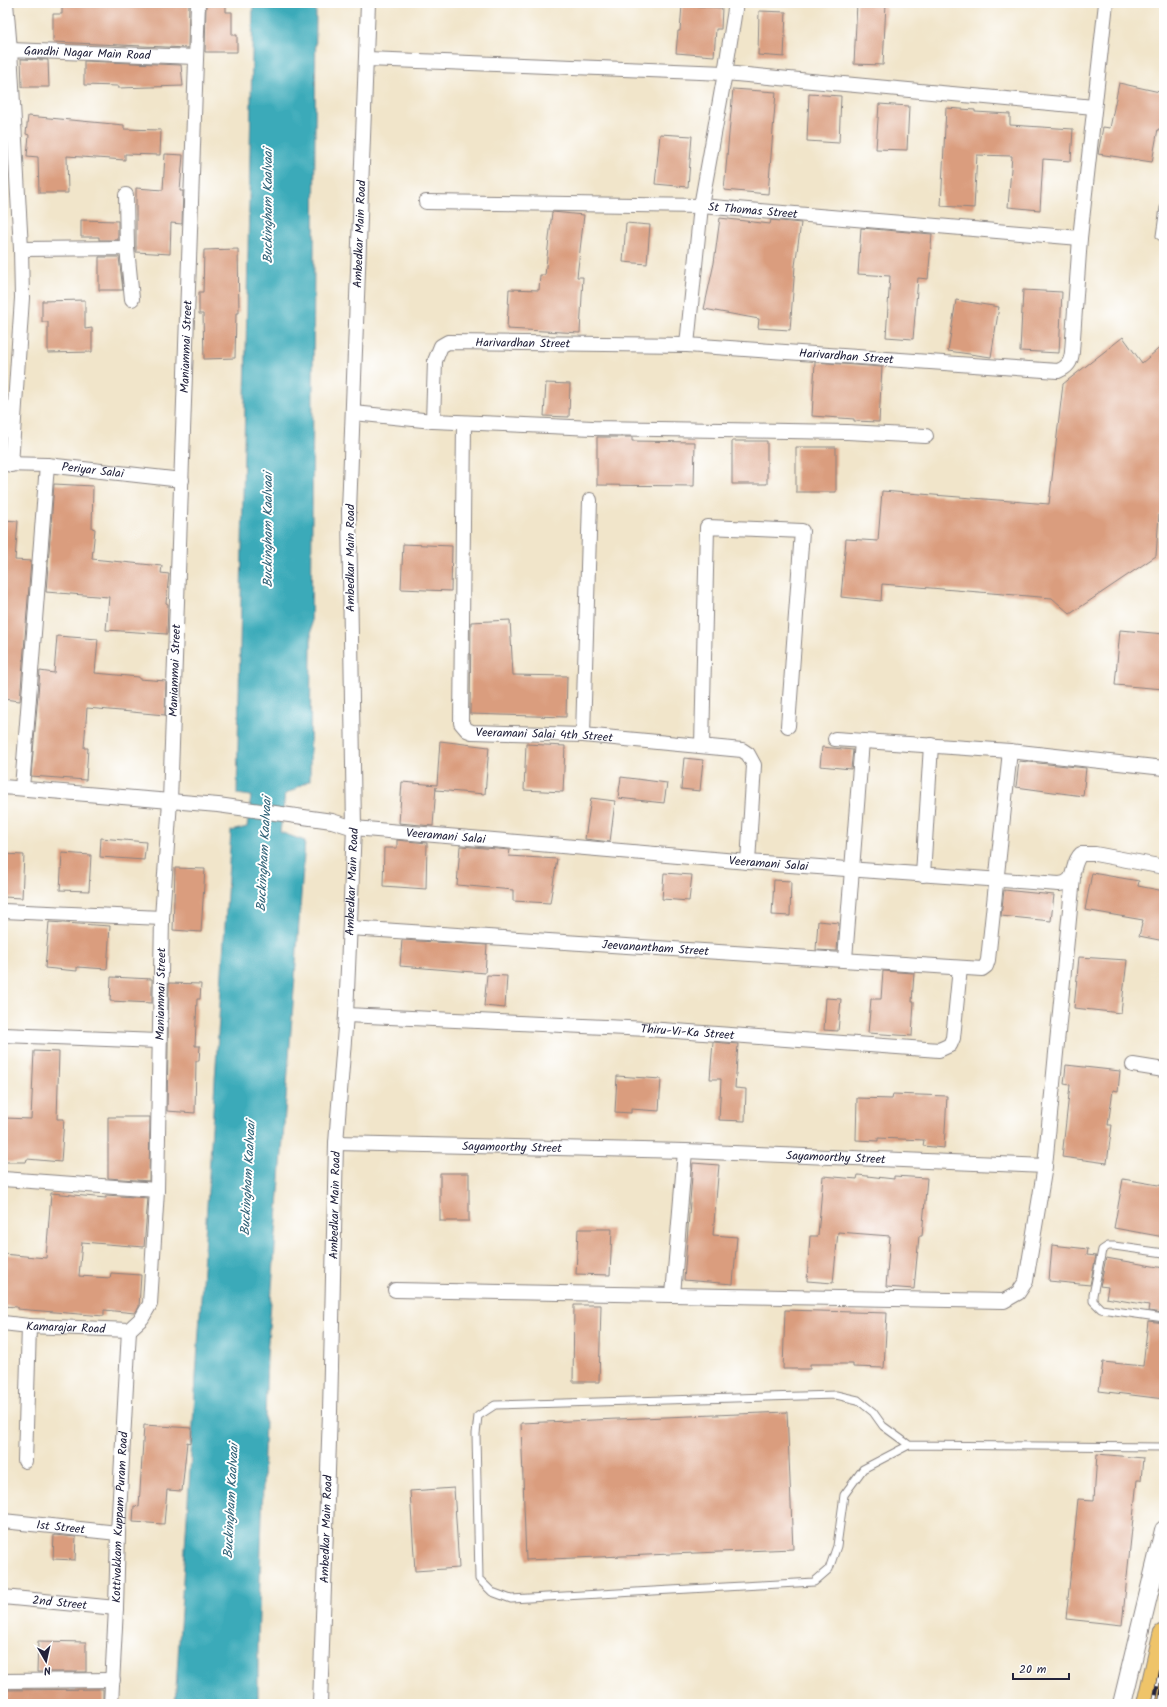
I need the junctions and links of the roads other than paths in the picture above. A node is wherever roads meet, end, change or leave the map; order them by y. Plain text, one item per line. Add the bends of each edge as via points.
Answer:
1 (6, 3) edge
2 (198, 3) edge
3 (368, 3) edge
4 (736, 3) edge
5 (1106, 3) edge
6 (10, 50) junction
7 (196, 57) junction
8 (367, 59) junction
9 (726, 74) junction
10 (1094, 107) junction
11 (9, 141) edge
12 (126, 196) dead end
13 (426, 202) dead end
14 (701, 206) junction
15 (1164, 208) edge
16 (1080, 238) junction
17 (1164, 238) edge
18 (127, 248) junction
19 (21, 249) junction
20 (132, 299) dead end
21 (686, 345) junction
22 (354, 414) junction
23 (433, 421) junction
24 (464, 423) junction
25 (926, 436) dead end
26 (7, 464) edge
27 (46, 465) junction
28 (182, 480) junction
29 (590, 500) dead end
30 (788, 726) dead end
31 (583, 735) junction
32 (835, 739) dead end
33 (862, 741) junction
34 (931, 745) junction
35 (702, 746) junction
36 (1010, 751) junction
37 (1164, 768) edge
38 (3, 787) edge
39 (22, 788) junction
40 (170, 801) junction
41 (354, 828) junction
42 (748, 862) junction
43 (1164, 867) edge
44 (853, 869) junction
45 (923, 875) junction
46 (1073, 878) junction
47 (997, 879) junction
48 (3, 911) edge
49 (162, 918) junction
50 (350, 928) junction
51 (845, 959) junction
52 (960, 968) junction
53 (346, 1015) junction
54 (3, 1035) edge
55 (158, 1041) junction
56 (1133, 1065) dead end
57 (1164, 1070) edge
58 (336, 1143) junction
59 (685, 1151) junction
60 (1045, 1166) junction
61 (3, 1179) edge
62 (157, 1190) junction
63 (1164, 1253) edge
64 (395, 1290) dead end
65 (673, 1295) junction
66 (1164, 1318) edge
67 (3, 1323) edge
68 (29, 1326) junction
69 (129, 1330) junction
70 (909, 1445) junction
71 (1164, 1447) edge
72 (25, 1461) dead end
73 (3, 1521) edge
74 (1164, 1530) edge
75 (118, 1533) junction
76 (3, 1597) edge
77 (116, 1608) junction
78 (1164, 1635) edge
79 (113, 1680) junction
80 (3, 1681) edge
81 (111, 1704) edge
82 (320, 1704) edge
83 (1122, 1704) edge
84 (1148, 1704) edge

1 - 6 street
2 - 7 street, Maniammai Street
3 - 8 street, Ambedkar Main Road
4 - 9 street
5 - 10 street, Harivardhan Street
6 - 7 street, Gandhi Nagar Main Road
6 - 11 street, Gandhi Nagar Main Road
7 - 28 street, Maniammai Street
8 - 9 street
8 - 22 street, Ambedkar Main Road
9 - 10 street
9 - 14 street
10 - 16 street, Harivardhan Street
11 - 19 street, Gandhi Nagar Main Road
12 - 18 street
13 - 14 street, St Thomas Street
14 - 16 street, St Thomas Street
14 - 21 street
15 - 17 lane via 1160,236
16 - 21 street, Harivardhan Street via 1071,361 1066,368 1058,371
18 - 19 street
18 - 20 street
19 - 26 street, Gandhi Nagar Main Road via 22,298
21 - 23 street, Harivardhan Street via 448,342 441,346 435,361
22 - 23 street
22 - 41 street, Ambedkar Main Road via 349,511
23 - 24 street
24 - 25 street
24 - 31 street, Veeramani Salai 4th Street via 461,724 472,732
26 - 27 street, Periyar Salai
27 - 28 street, Periyar Salai
27 - 39 street
28 - 40 street, Maniammai Street
29 - 31 street
30 - 35 street via 802,531 708,527
31 - 35 street, Veeramani Salai 4th Street
32 - 33 street
33 - 34 street
33 - 44 street
34 - 36 street
34 - 45 street
35 - 42 street, Veeramani Salai 4th Street via 742,750 754,765
36 - 37 street
36 - 47 street, Jeevanantham Street
38 - 39 street, Veeramani Salai
39 - 40 street, Veeramani Salai
40 - 41 street, Veeramani Salai via 332,821
40 - 49 street, Maniammai Street
41 - 42 street, Veeramani Salai
41 - 50 street, Ambedkar Main Road
42 - 44 street, Veeramani Salai
43 - 46 street via 1087,853 1076,859
44 - 45 street, Veeramani Salai
44 - 51 street
45 - 47 street, Veeramani Salai
46 - 47 street, Veeramani Salai via 1069,882 1059,884
46 - 60 street
47 - 52 street, Jeevanantham Street via 987,964 982,968
48 - 49 street
49 - 55 street, Maniammai Street
50 - 51 street, Jeevanantham Street
50 - 53 street, Ambedkar Main Road
51 - 52 street, Jeevanantham Street
52 - 53 street, Thiru-Vi-Ka Street via 953,1038 950,1045 939,1050 648,1029
53 - 58 street, Ambedkar Main Road
54 - 55 street
55 - 62 street, Maniammai Street
56 - 57 street
58 - 59 street, Sayamoorthy Street
58 - 82 street, Ambedkar Main Road
59 - 60 street, Sayamoorthy Street
59 - 65 street
60 - 65 street via 1026,1281 1018,1293 1004,1300
61 - 62 street
62 - 69 street, Maniammai Street via 150,1304 142,1318
63 - 66 lane via 1108,1246 1102,1250 1093,1295 1094,1301 1101,1309
64 - 65 street
67 - 68 street, Kamarajar Road
68 - 69 street, Kamarajar Road
68 - 72 street
69 - 75 street, Kottivakkam Kuppam Puram Road
70 - 70 lane via 883,1426 858,1400 836,1395 495,1406 478,1416 476,1434 479,1579 492,1592 511,1599 814,1582 829,1569 837,1546 844,1495 863,1469
70 - 71 lane
73 - 75 street, 1st Street
74 - 83 street
75 - 77 street, Kottivakkam Kuppam Puram Road
76 - 77 street, 2nd Street
77 - 79 street, Kottivakkam Kuppam Puram Road
78 - 84 main road
79 - 80 street
79 - 81 street, Kottivakkam Kuppam Puram Road

